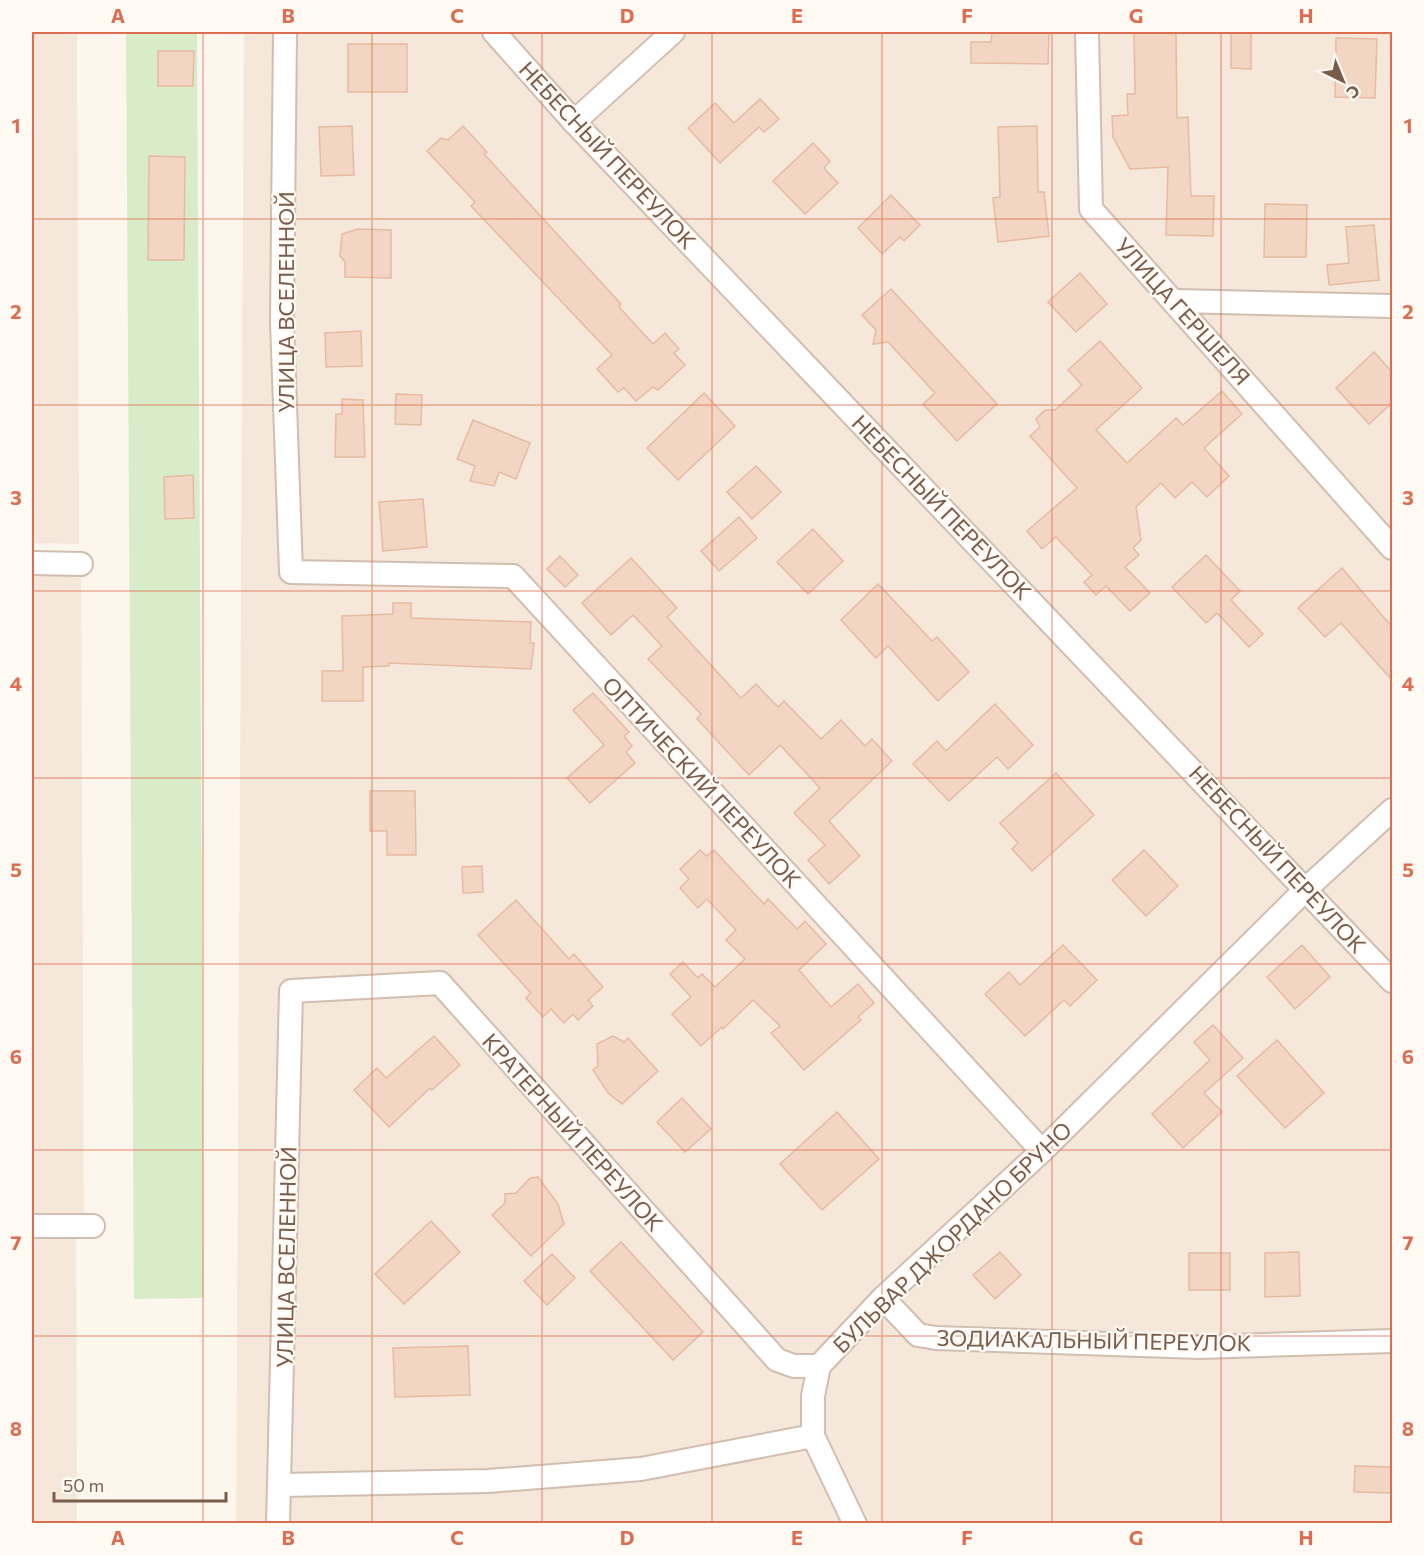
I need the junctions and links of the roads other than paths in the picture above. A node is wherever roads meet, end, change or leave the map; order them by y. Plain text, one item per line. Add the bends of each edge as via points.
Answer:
1 (285, 32) edge
2 (494, 32) edge
3 (673, 32) edge
4 (1087, 32) edge
5 (574, 122) junction
6 (1176, 301) junction
7 (1392, 306) edge
8 (1392, 548) edge
9 (32, 563) edge
10 (81, 564) dead end
11 (291, 572) joint
12 (1392, 810) edge
13 (1307, 888) junction
14 (1392, 981) edge
15 (291, 991) joint
16 (1042, 1151) junction
17 (32, 1226) edge
18 (93, 1226) dead end
19 (883, 1298) junction
20 (1392, 1341) edge
21 (819, 1366) junction
22 (813, 1436) junction
23 (281, 1485) junction
24 (278, 1524) edge
25 (855, 1524) edge

1 - 11 street, УЛИЦА ВСЕЛЕННОЙ via 282,322
2 - 5 street, НЕБЕСНЫЙ ПЕРЕУЛОК
3 - 5 street
4 - 6 street, УЛИЦА ГЕРШЕЛЯ via 1091,209
5 - 13 street, НЕБЕСНЫЙ ПЕРЕУЛОК
6 - 7 street
6 - 8 street, УЛИЦА ГЕРШЕЛЯ
9 - 10 street
11 - 16 street, ОПТИЧЕСКИЙ ПЕРЕУЛОК via 513,576
12 - 13 street, БУЛЬВАР ДЖОРДАНО БРУНО
13 - 14 street, НЕБЕСНЫЙ ПЕРЕУЛОК
13 - 16 street, БУЛЬВАР ДЖОРДАНО БРУНО
15 - 21 street, КРАТЕРНЫЙ ПЕРЕУЛОК via 440,983 777,1360 794,1366
15 - 23 street, УЛИЦА ВСЕЛЕННОЙ
16 - 19 street, БУЛЬВАР ДЖОРДАНО БРУНО
17 - 18 street
19 - 20 street, ЗОДИАКАЛЬНЫЙ ПЕРЕУЛОК via 918,1335 936,1338 1200,1347
19 - 21 street, БУЛЬВАР ДЖОРДАНО БРУНО
21 - 22 street, БУЛЬВАР ДЖОРДАНО БРУНО via 813,1396
22 - 23 street via 641,1469 488,1481
22 - 25 street
23 - 24 street, УЛИЦА ВСЕЛЕННОЙ

